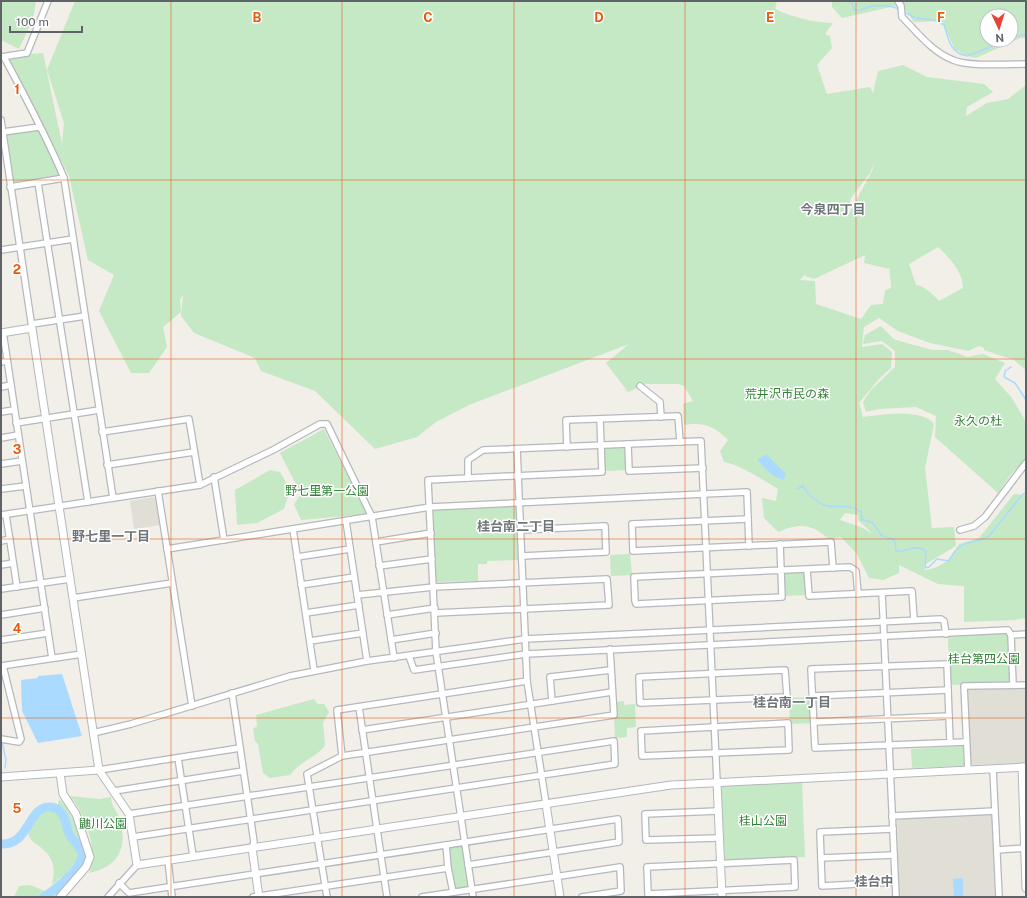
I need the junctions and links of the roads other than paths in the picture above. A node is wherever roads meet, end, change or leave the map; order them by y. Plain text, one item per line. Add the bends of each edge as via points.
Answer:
1 (48, 1) edge
2 (898, 1) edge
3 (3, 57) edge
4 (1026, 64) edge
5 (1, 120) edge
6 (39, 126) junction
7 (3, 132) junction
8 (4, 162) edge
9 (64, 178) junction
10 (38, 183) junction
11 (10, 187) junction
12 (73, 239) junction
13 (48, 243) junction
14 (19, 248) junction
15 (1, 250) edge
16 (85, 316) junction
17 (59, 320) junction
18 (32, 326) junction
19 (2, 332) edge
20 (4, 362) edge
21 (11, 385) junction
22 (640, 386) dead end
23 (1, 387) edge
24 (14, 410) junction
25 (99, 410) junction
26 (1, 412) edge
27 (74, 414) junction
28 (661, 417) junction
29 (46, 418) junction
30 (600, 419) junction
31 (16, 423) junction
32 (102, 432) junction
33 (18, 436) junction
34 (1, 438) edge
35 (680, 442) junction
36 (628, 444) junction
37 (602, 446) junction
38 (567, 447) junction
39 (517, 449) junction
40 (194, 452) junction
41 (22, 461) junction
42 (1026, 463) edge
43 (1, 464) edge
44 (107, 465) junction
45 (702, 468) junction
46 (518, 476) junction
47 (214, 478) junction
48 (468, 478) junction
49 (200, 485) junction
50 (26, 486) junction
51 (1, 490) edge
52 (158, 491) junction
53 (704, 494) junction
54 (112, 498) junction
55 (88, 502) junction
56 (520, 502) junction
57 (59, 507) junction
58 (430, 507) junction
59 (30, 511) junction
60 (3, 515) edge
61 (372, 517) junction
62 (748, 519) junction
63 (346, 521) junction
64 (705, 522) junction
65 (293, 529) junction
66 (521, 530) junction
67 (960, 530) dead end
68 (431, 533) junction
69 (10, 539) junction
70 (224, 540) junction
71 (1, 541) edge
72 (376, 542) junction
73 (780, 544) junction
74 (749, 546) junction
75 (706, 548) junction
76 (167, 549) junction
77 (350, 549) junction
78 (522, 556) junction
79 (297, 557) junction
80 (432, 559) junction
81 (13, 563) junction
82 (1, 565) edge
83 (380, 566) junction
84 (833, 568) junction
85 (807, 570) junction
86 (781, 571) junction
87 (708, 574) junction
88 (354, 577) junction
89 (70, 578) junction
90 (523, 582) junction
91 (41, 583) junction
92 (172, 583) junction
93 (301, 585) junction
94 (17, 587) junction
95 (434, 587) junction
96 (1, 589) edge
97 (383, 591) junction
98 (882, 593) junction
99 (858, 594) junction
100 (357, 595) junction
101 (73, 598) junction
102 (709, 601) junction
103 (359, 605) junction
104 (45, 608) junction
105 (524, 608) junction
106 (435, 610) junction
107 (306, 613) junction
108 (1, 615) edge
109 (387, 615) junction
110 (914, 620) junction
111 (883, 622) junction
112 (710, 630) junction
113 (48, 633) junction
114 (363, 633) junction
115 (436, 633) junction
116 (946, 634) junction
117 (1026, 634) edge
118 (1011, 635) junction
119 (884, 637) junction
120 (525, 639) junction
121 (1, 640) edge
122 (391, 640) junction
123 (310, 641) junction
124 (711, 645) junction
125 (610, 649) junction
126 (436, 652) junction
127 (82, 654) junction
128 (526, 654) junction
129 (410, 656) junction
130 (52, 658) junction
131 (394, 658) junction
132 (367, 661) junction
133 (2, 666) edge
134 (438, 666) junction
135 (886, 666) junction
136 (314, 670) junction
137 (611, 670) junction
138 (712, 674) junction
139 (527, 681) junction
140 (1013, 684) junction
141 (1026, 685) edge
142 (948, 690) junction
143 (612, 692) junction
144 (887, 692) junction
145 (232, 693) junction
146 (442, 694) junction
147 (813, 696) junction
148 (713, 700) junction
149 (552, 701) junction
150 (531, 705) junction
151 (192, 706) junction
152 (359, 707) junction
153 (949, 716) junction
154 (446, 718) junction
155 (888, 719) junction
156 (814, 722) junction
157 (714, 726) junction
158 (534, 728) junction
159 (362, 730) junction
160 (93, 733) junction
161 (1, 739) edge
162 (449, 740) junction
163 (950, 742) junction
164 (966, 742) junction
165 (889, 746) junction
166 (240, 748) junction
167 (538, 752) junction
168 (365, 753) junction
169 (716, 753) junction
170 (342, 756) junction
171 (178, 758) junction
172 (453, 765) junction
173 (1024, 767) edge
174 (99, 770) junction
175 (968, 770) junction
176 (993, 770) junction
177 (243, 771) junction
178 (60, 773) junction
179 (890, 774) junction
180 (542, 776) junction
181 (1, 777) edge
182 (370, 778) junction
183 (182, 780) junction
184 (717, 782) junction
185 (309, 786) junction
186 (456, 789) junction
187 (114, 791) junction
188 (247, 796) junction
189 (373, 801) junction
190 (546, 804) junction
191 (185, 805) junction
192 (313, 810) junction
193 (718, 810) junction
194 (995, 811) junction
195 (129, 814) junction
196 (461, 816) junction
197 (892, 816) junction
198 (250, 820) junction
199 (893, 828) junction
200 (189, 829) junction
201 (377, 829) junction
202 (549, 829) junction
203 (133, 837) junction
204 (317, 838) junction
205 (720, 838) junction
206 (464, 842) junction
207 (446, 845) junction
208 (252, 848) junction
209 (1025, 848) edge
210 (997, 850) junction
211 (553, 852) junction
212 (381, 854) junction
213 (193, 856) junction
214 (894, 856) junction
215 (821, 858) junction
216 (168, 860) junction
217 (138, 864) junction
218 (322, 864) junction
219 (721, 864) junction
220 (468, 865) junction
221 (448, 868) junction
222 (256, 873) junction
223 (385, 877) junction
224 (557, 877) junction
225 (895, 882) junction
226 (119, 883) junction
227 (170, 886) junction
228 (326, 886) junction
229 (1026, 888) edge
230 (472, 890) junction
231 (452, 892) junction
232 (722, 894) edge
233 (60, 897) edge
234 (108, 897) edge
235 (172, 897) edge
236 (257, 897) edge
237 (327, 897) edge
238 (387, 897) edge
239 (422, 897) edge
240 (473, 897) edge
241 (560, 897) edge
242 (582, 897) edge
243 (896, 897) edge
244 (999, 897) edge

1 - 3 street via 27,53
2 - 4 street via 902,6 902,17 924,40 953,61 984,65
3 - 6 street
5 - 7 street
6 - 7 street
6 - 9 street via 49,142
7 - 8 street
8 - 11 street
9 - 10 street
9 - 12 street
10 - 11 street
10 - 13 street
11 - 14 street
12 - 13 street
12 - 16 street
13 - 14 street
13 - 17 street
14 - 15 street
14 - 18 street
16 - 17 street
16 - 25 street
17 - 18 street
17 - 27 street
18 - 19 street
18 - 29 street
19 - 20 street
20 - 21 street
21 - 23 street
21 - 24 street
22 - 28 street via 660,402
24 - 26 street
24 - 31 street
25 - 27 street
25 - 32 street
27 - 29 street
27 - 55 street
28 - 30 street
28 - 35 street via 678,416
29 - 31 street
29 - 57 street
30 - 37 street
30 - 38 street via 566,420
31 - 33 street
32 - 40 street via 189,419
32 - 44 street
33 - 34 street
33 - 41 street
35 - 36 street
35 - 45 street via 701,441
36 - 37 street
36 - 45 street via 629,471
37 - 38 street
37 - 46 street via 602,472
38 - 39 street
39 - 46 street
39 - 48 street via 483,450 468,460
40 - 44 street
40 - 49 street
41 - 43 street
41 - 50 street
42 - 67 street via 985,517 974,526
44 - 54 street
45 - 53 street
46 - 48 street
46 - 56 street
47 - 49 street
47 - 61 street via 320,424 327,424
47 - 70 street
48 - 58 street via 428,480
49 - 52 street
50 - 51 street
50 - 59 street
52 - 54 street
52 - 76 street
53 - 56 street
53 - 62 street via 747,492
53 - 64 street
54 - 55 street
55 - 57 street
56 - 58 street
56 - 66 street
57 - 59 street
57 - 89 street
58 - 61 street
58 - 68 street
59 - 60 street
59 - 91 street
60 - 69 street
61 - 63 street
61 - 72 street
62 - 64 street
62 - 74 street
63 - 65 street
63 - 77 street
64 - 75 street
64 - 75 street via 632,524 633,551
65 - 70 street
65 - 79 street
66 - 78 street
66 - 78 street via 605,526 606,552
68 - 72 street
68 - 80 street
69 - 71 street
69 - 81 street
70 - 76 street
72 - 83 street
73 - 74 street
73 - 84 street via 831,542
73 - 86 street
74 - 75 street
75 - 87 street
76 - 92 street
77 - 79 street
77 - 88 street
78 - 90 street
79 - 93 street
80 - 83 street
80 - 95 street
81 - 82 street
81 - 94 street
83 - 97 street
84 - 85 street
84 - 99 street via 850,567 856,571
85 - 86 street
85 - 99 street via 809,596
86 - 87 street
86 - 102 street via 782,597
87 - 102 street
87 - 102 street via 634,577 636,604
88 - 93 street
88 - 100 street
89 - 91 street
89 - 101 street
90 - 95 street
90 - 105 street
90 - 105 street via 607,579 609,605
91 - 94 street
91 - 104 street
92 - 101 street
92 - 151 street
93 - 107 street
94 - 96 street
95 - 97 street
95 - 106 street
97 - 100 street
97 - 109 street
98 - 99 street
98 - 110 street via 912,591
98 - 111 street
100 - 103 street
101 - 127 street
102 - 112 street
103 - 107 street
103 - 114 street
104 - 108 street
104 - 113 street
105 - 106 street
105 - 120 street
106 - 109 street
106 - 115 street
107 - 123 street
109 - 122 street
110 - 111 street
110 - 116 street via 941,619 944,621
111 - 112 street
111 - 119 street
112 - 120 street
112 - 124 street
113 - 121 street
113 - 130 street
114 - 123 street
114 - 132 street
115 - 122 street
115 - 126 street
116 - 118 street via 1008,630
116 - 119 street
117 - 118 street
118 - 140 street
119 - 124 street
119 - 135 street
120 - 126 street
120 - 128 street
122 - 131 street
123 - 136 street
124 - 125 street
124 - 138 street
125 - 128 street
125 - 137 street
126 - 129 street
126 - 134 street
127 - 130 street
127 - 160 street
128 - 134 street
128 - 139 street
129 - 131 street
129 - 134 street via 414,670
130 - 133 street
131 - 132 street
132 - 136 street
133 - 161 street via 21,739 19,742
134 - 146 street
135 - 142 street via 947,664
135 - 144 street
135 - 147 street via 811,669
136 - 145 street
137 - 143 street
137 - 149 street via 550,677
138 - 148 street
138 - 148 street via 639,677 640,703
138 - 148 street via 785,670 787,697
139 - 146 street
139 - 150 street
140 - 141 street
140 - 164 street via 964,686
142 - 144 street
142 - 153 street
143 - 149 street
143 - 158 street via 614,715
144 - 147 street
144 - 155 street
145 - 151 street
145 - 166 street
146 - 152 street
146 - 154 street
147 - 156 street
148 - 157 street
149 - 150 street
150 - 154 street
150 - 158 street
151 - 160 street
152 - 159 street
152 - 170 street via 337,710
153 - 155 street
153 - 163 street
154 - 159 street
154 - 162 street
155 - 156 street
155 - 165 street
156 - 165 street via 815,748
157 - 169 street
157 - 169 street via 641,731 642,756
157 - 169 street via 788,724 789,750
158 - 162 street
158 - 167 street
159 - 168 street
160 - 174 street
162 - 168 street
162 - 172 street
163 - 164 street
163 - 165 street
164 - 175 street
165 - 179 street
166 - 171 street
166 - 177 street
167 - 172 street
167 - 180 street
167 - 180 street via 614,741 615,764
168 - 170 street
168 - 182 street
169 - 184 street
170 - 185 street via 307,774
171 - 174 street
171 - 183 street
172 - 182 street
172 - 186 street
173 - 176 street
173 - 209 street
174 - 178 street
174 - 187 street
175 - 176 street
175 - 179 street
176 - 194 street
177 - 183 street
177 - 188 street
178 - 181 street
178 - 233 street via 63,794 76,814 90,854 89,861
179 - 184 street
179 - 197 street
180 - 186 street
180 - 190 street
182 - 185 street
182 - 189 street
183 - 187 street
183 - 191 street
184 - 190 street via 671,785
184 - 193 street
185 - 188 street
185 - 192 street
186 - 189 street
186 - 196 street
187 - 195 street
188 - 191 street
188 - 198 street
189 - 192 street
189 - 201 street
190 - 196 street
190 - 202 street
191 - 195 street
191 - 200 street
192 - 198 street
192 - 204 street
193 - 205 street
193 - 205 street via 645,814 646,840
194 - 197 street
194 - 210 street
195 - 203 street
196 - 201 street
196 - 206 street
197 - 199 street
198 - 200 street
198 - 208 street via 254,842
199 - 214 street
199 - 215 street via 820,832
200 - 203 street
200 - 213 street
201 - 204 street
201 - 212 street
202 - 206 street
202 - 211 street
202 - 211 street via 618,819 619,842
203 - 217 street
204 - 208 street
204 - 218 street
205 - 219 street
206 - 207 street
206 - 220 street
207 - 212 street
207 - 221 street
208 - 213 street
208 - 222 street
209 - 210 street
209 - 229 street
210 - 244 street
211 - 220 street
211 - 224 street
212 - 218 street
212 - 223 street
213 - 216 street
214 - 215 street
214 - 225 street
215 - 225 street via 822,886
216 - 217 street
216 - 227 street
217 - 226 street
218 - 222 street
218 - 228 street
219 - 232 street
219 - 232 street via 794,860 795,887
219 - 232 street via 647,867 648,894
220 - 230 street
221 - 223 street
221 - 231 street
222 - 227 street
222 - 236 street
223 - 228 street
223 - 238 street
224 - 230 street
224 - 241 street
224 - 242 street via 620,867 621,891
225 - 243 street
226 - 227 street via 129,892
226 - 234 street
227 - 235 street
228 - 236 street
228 - 237 street
230 - 231 street
230 - 240 street
231 - 239 street

